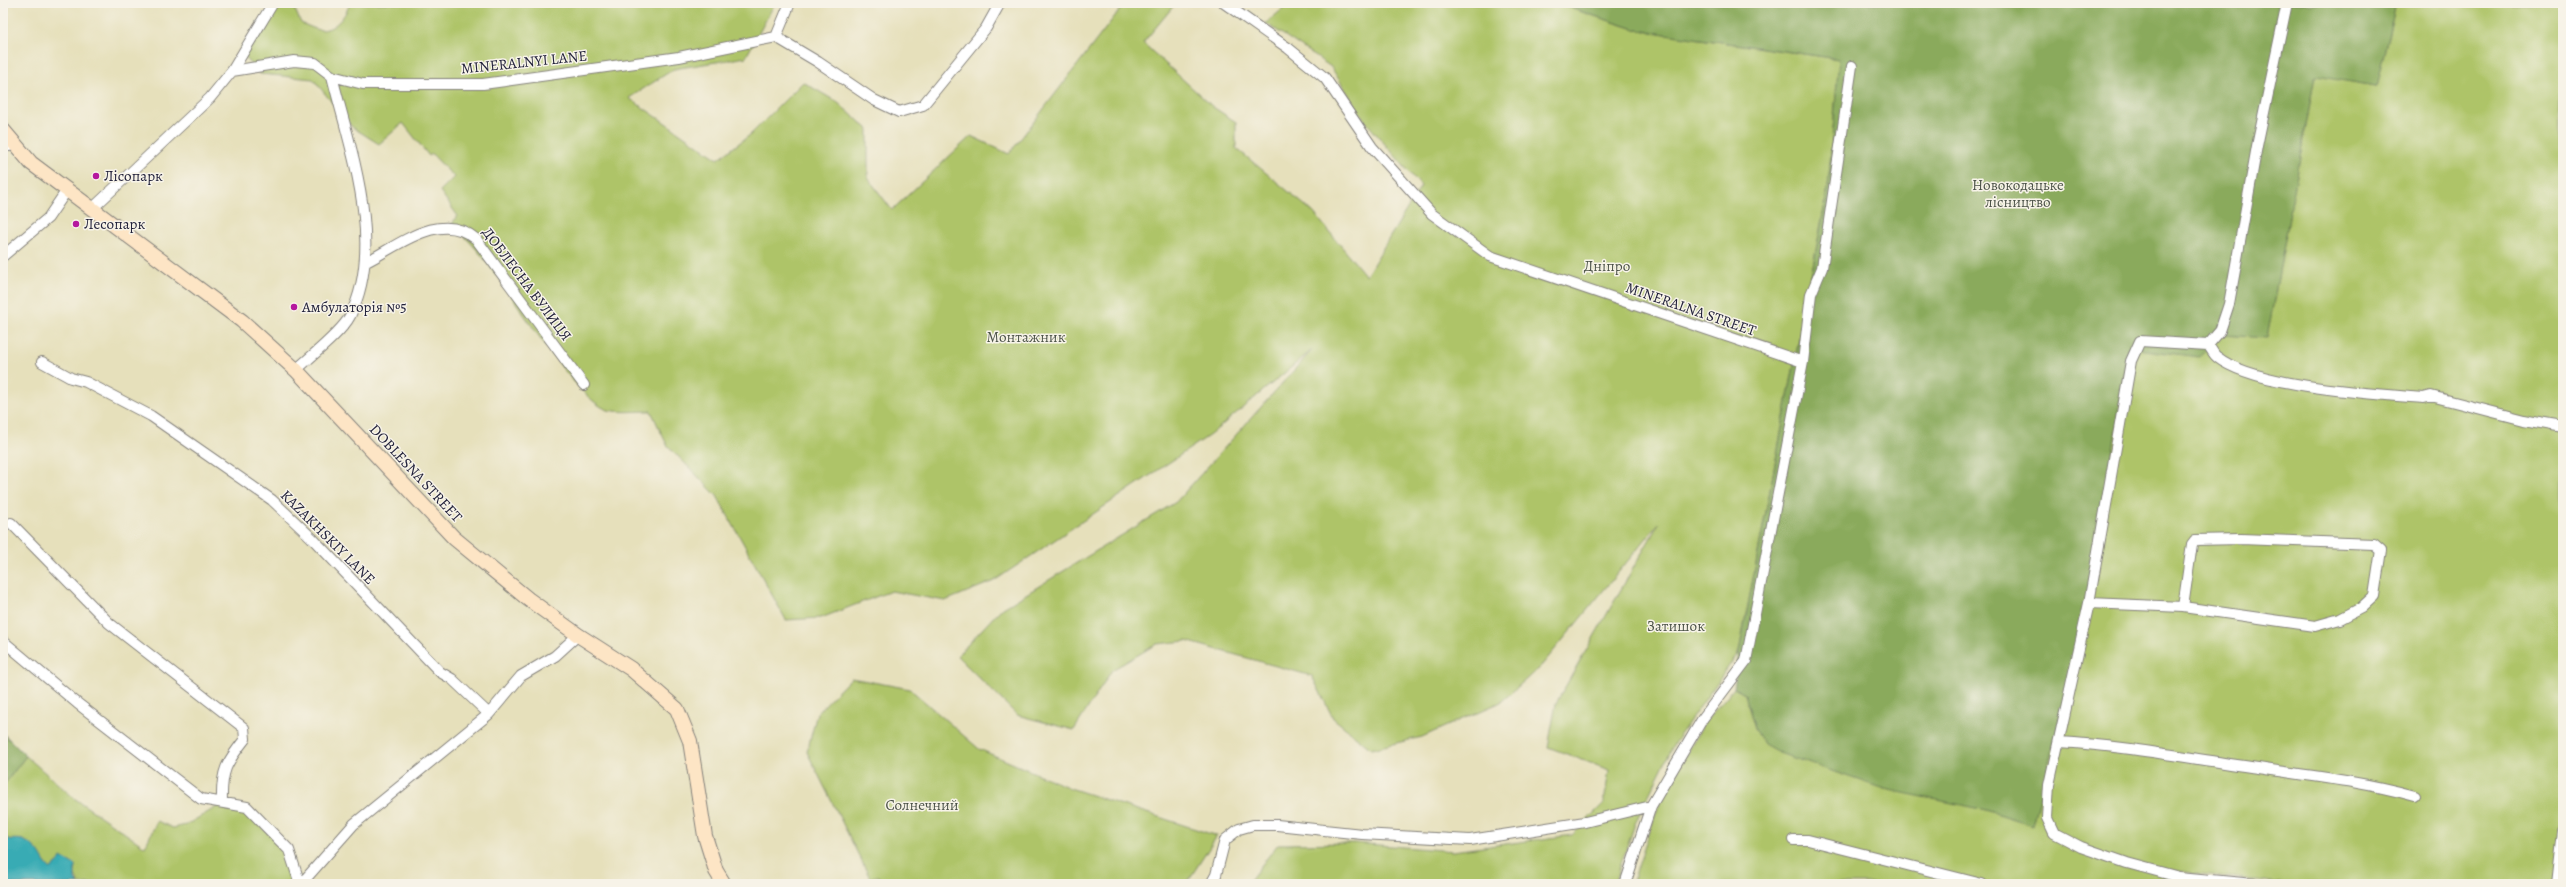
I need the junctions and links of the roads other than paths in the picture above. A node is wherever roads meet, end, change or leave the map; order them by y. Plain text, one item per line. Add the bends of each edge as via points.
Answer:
1 (273, 3) edge
2 (790, 3) edge
3 (1000, 3) edge
4 (1224, 3) edge
5 (2286, 3) edge
6 (776, 37) junction
7 (1852, 66) dead end
8 (232, 71) junction
9 (332, 76) junction
10 (3, 130) edge
11 (8, 146) edge
12 (67, 190) junction
13 (93, 208) junction
14 (3, 256) edge
15 (366, 262) junction
16 (2208, 344) junction
17 (42, 362) dead end
18 (1803, 362) junction
19 (296, 370) junction
20 (584, 385) dead end
21 (2563, 427) edge
22 (11, 522) dead end
23 (2089, 603) junction
24 (2183, 607) junction
25 (578, 636) junction
26 (3, 641) edge
27 (489, 714) junction
28 (2059, 742) junction
29 (2414, 796) dead end
30 (222, 802) junction
31 (1651, 806) junction
32 (2563, 831) edge
33 (1793, 840) dead end
34 (300, 884) edge
35 (724, 884) edge
36 (1211, 884) edge
37 (1625, 884) edge
38 (1982, 884) edge
39 (2254, 884) edge
40 (2557, 884) edge

1 - 8 street
2 - 6 street
3 - 6 street via 986,28 923,105 899,112 874,100
4 - 18 street, MINERALNA STREET via 1325,78 1372,147 1432,214 1490,256
5 - 16 street via 2229,304 2220,331
6 - 9 street, MINERALNYI LANE via 679,57 496,83 363,84
7 - 18 street via 1822,268 1811,294
8 - 9 street, MINERALNYI LANE via 294,61 315,63
8 - 13 street via 210,98
9 - 15 street via 362,200
10 - 11 street, DOBLESNA STREET
11 - 12 street, DOBLESNA STREET
12 - 13 street, DOBLESNA STREET
12 - 14 street via 48,218
13 - 19 street, DOBLESNA STREET via 242,321
15 - 19 street via 349,317
15 - 20 street, ДОБЛЕСНА ВУЛИЦЯ via 418,233 443,228 458,228 468,232 476,239
16 - 21 street via 2216,357 2243,371 2285,382 2423,398 2431,396 2524,420
16 - 23 street via 2140,341 2131,361
17 - 27 street, KAZAKHSKIY LANE via 151,416 272,500 312,538 440,672 452,679
18 - 31 street via 1746,661 1703,718
19 - 25 street, DOBLESNA STREET via 454,538
22 - 30 street via 109,623 244,728 245,739 226,763
23 - 24 street
23 - 28 street
24 - 24 street via 2315,626 2361,608 2374,596 2381,550 2374,544 2241,539 2195,540 2192,544
25 - 27 street via 556,656 521,676
25 - 35 street, DOBLESNA STREET via 631,669 677,709 690,741 705,836 716,870
26 - 30 street via 83,708 201,799
27 - 34 street via 354,824
28 - 29 street via 2140,749 2288,771 2390,789
28 - 39 street via 2049,785 2047,818 2054,833 2081,847 2179,877
30 - 34 street via 247,807 289,850
31 - 36 street via 1585,822 1470,840 1362,834 1277,825 1253,826 1239,830 1225,840 1216,875
31 - 37 street
32 - 40 street
33 - 38 street via 1808,840

